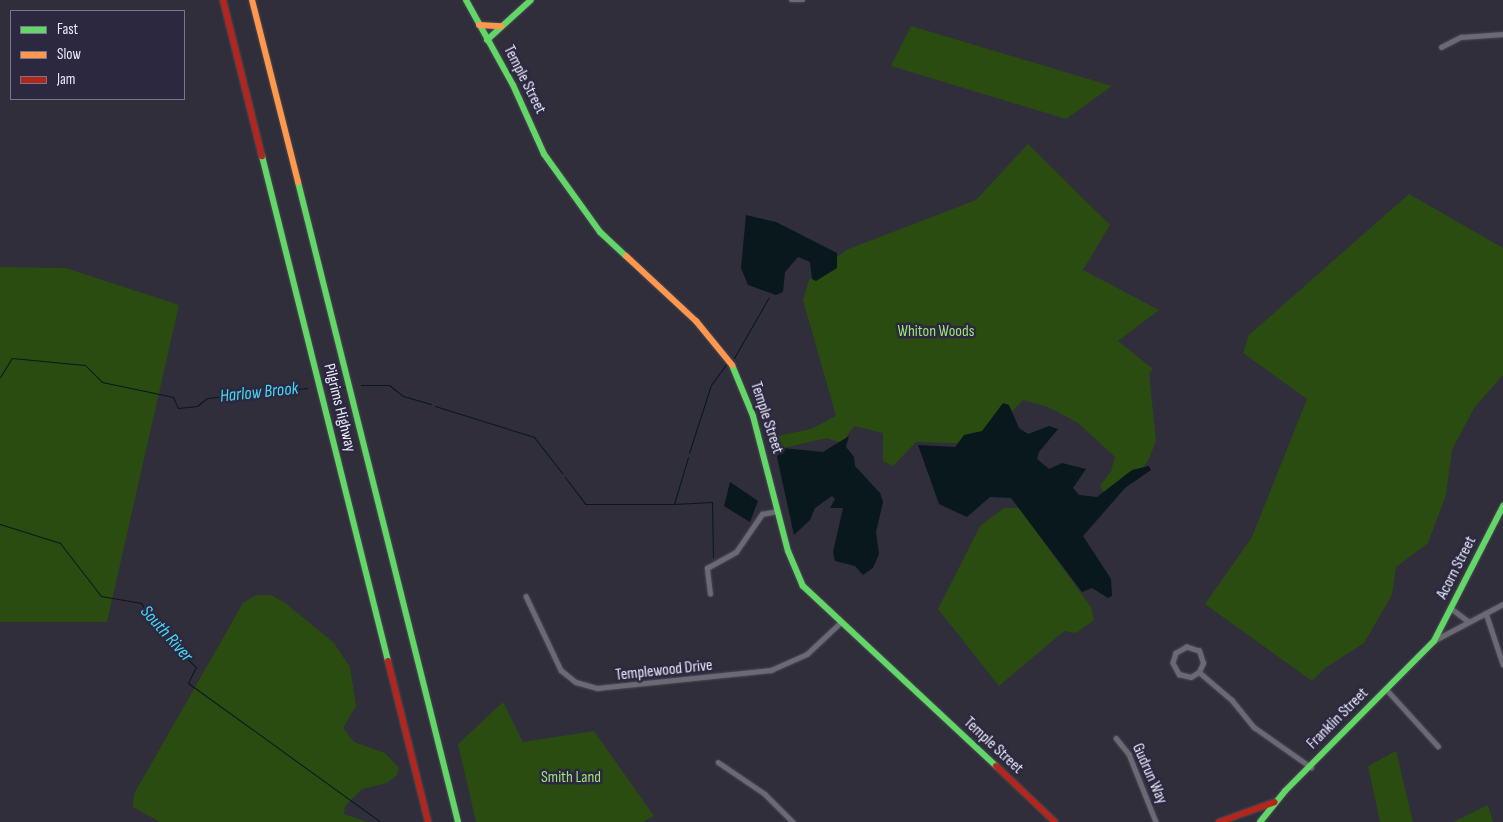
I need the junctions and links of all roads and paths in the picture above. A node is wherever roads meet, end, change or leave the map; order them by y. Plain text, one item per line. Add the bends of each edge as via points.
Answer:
1 (223, 0) edge
2 (252, 0) edge
3 (466, 0) edge
4 (531, 0) edge
5 (791, 0) edge
6 (803, 0) edge
7 (479, 24) junction
8 (501, 26) junction
9 (1503, 34) edge
10 (488, 40) junction
11 (1441, 47) dead end
12 (1503, 506) edge
13 (778, 511) junction
14 (710, 594) dead end
15 (526, 596) dead end
16 (1503, 604) edge
17 (1452, 609) junction
18 (1486, 613) junction
19 (1468, 621) junction
20 (840, 623) junction
21 (1434, 641) junction
22 (1503, 664) edge
23 (1199, 672) junction
24 (1387, 690) junction
25 (1116, 738) dead end
26 (1438, 746) dead end
27 (718, 762) dead end
28 (1310, 767) junction
29 (1276, 801) junction
30 (428, 822) edge
31 (458, 822) edge
32 (792, 822) edge
33 (1056, 822) edge
34 (1156, 822) edge
35 (1219, 822) edge
36 (1260, 822) edge

1 - 30 main road, Pilgrims Highway
2 - 31 main road, Pilgrims Highway
3 - 7 main road, Temple Street
4 - 8 main road
5 - 6 street
7 - 8 main road
7 - 10 main road, Temple Street
8 - 10 main road
9 - 11 street via 1461,37
10 - 13 main road, Temple Street via 544,154 588,218 696,321 732,364 747,398
12 - 17 main road, Acorn Street
13 - 14 street via 762,514 736,552 708,566
13 - 20 main road, Temple Street via 788,551 800,580
15 - 20 street, Templewood Drive via 557,665 570,679 598,688 771,670 807,654
16 - 18 street, Franklin Street
17 - 19 street
17 - 21 main road, Acorn Street
18 - 19 street, Franklin Street
18 - 22 street
19 - 21 street, Franklin Street
20 - 33 main road, Temple Street
21 - 24 main road, Franklin Street
23 - 23 street via 1191,677 1179,674 1173,663 1176,653 1187,647 1199,651 1203,663
23 - 28 street via 1232,700 1254,727
24 - 26 street
24 - 28 main road, Franklin Street
25 - 34 street, Gudrun Way via 1129,754
27 - 32 street via 765,794
28 - 29 main road, Franklin Street
29 - 35 main road, Franklin Street
29 - 36 main road

